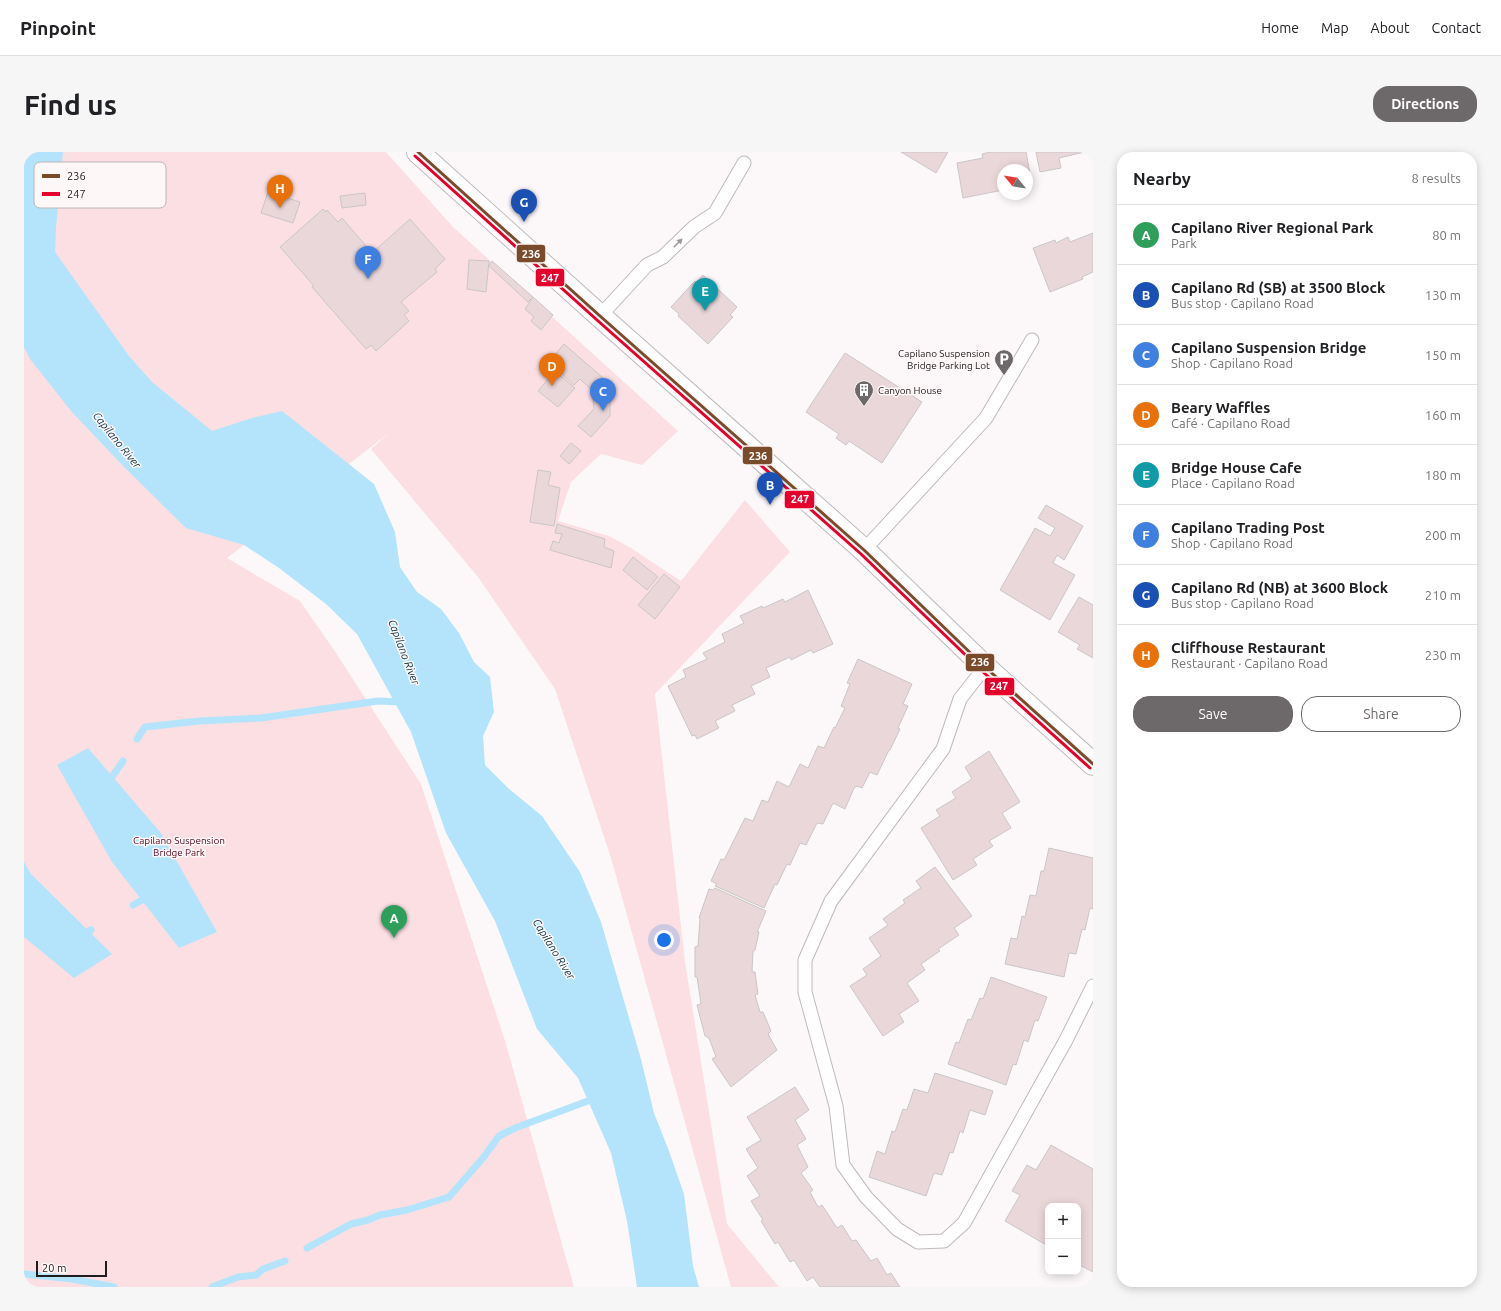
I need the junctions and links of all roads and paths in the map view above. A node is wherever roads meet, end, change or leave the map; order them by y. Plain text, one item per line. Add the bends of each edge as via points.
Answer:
1 (418, 152) edge
2 (744, 163) dead end
3 (600, 316) junction
4 (1032, 340) dead end
5 (864, 550) junction
6 (985, 667) junction
7 (1093, 764) edge
8 (1093, 986) edge

1 - 3 main road
3 -> 2 lane via 647,265 664,257 694,227 714,213
3 - 5 main road
4 - 5 lane via 986,418
5 - 6 main road
6 - 7 main road
6 - 8 lane via 960,699 943,749 831,901 805,960 805,992 836,1106 843,1165 866,1197 897,1229 918,1242 944,1241 964,1223 1066,1040

